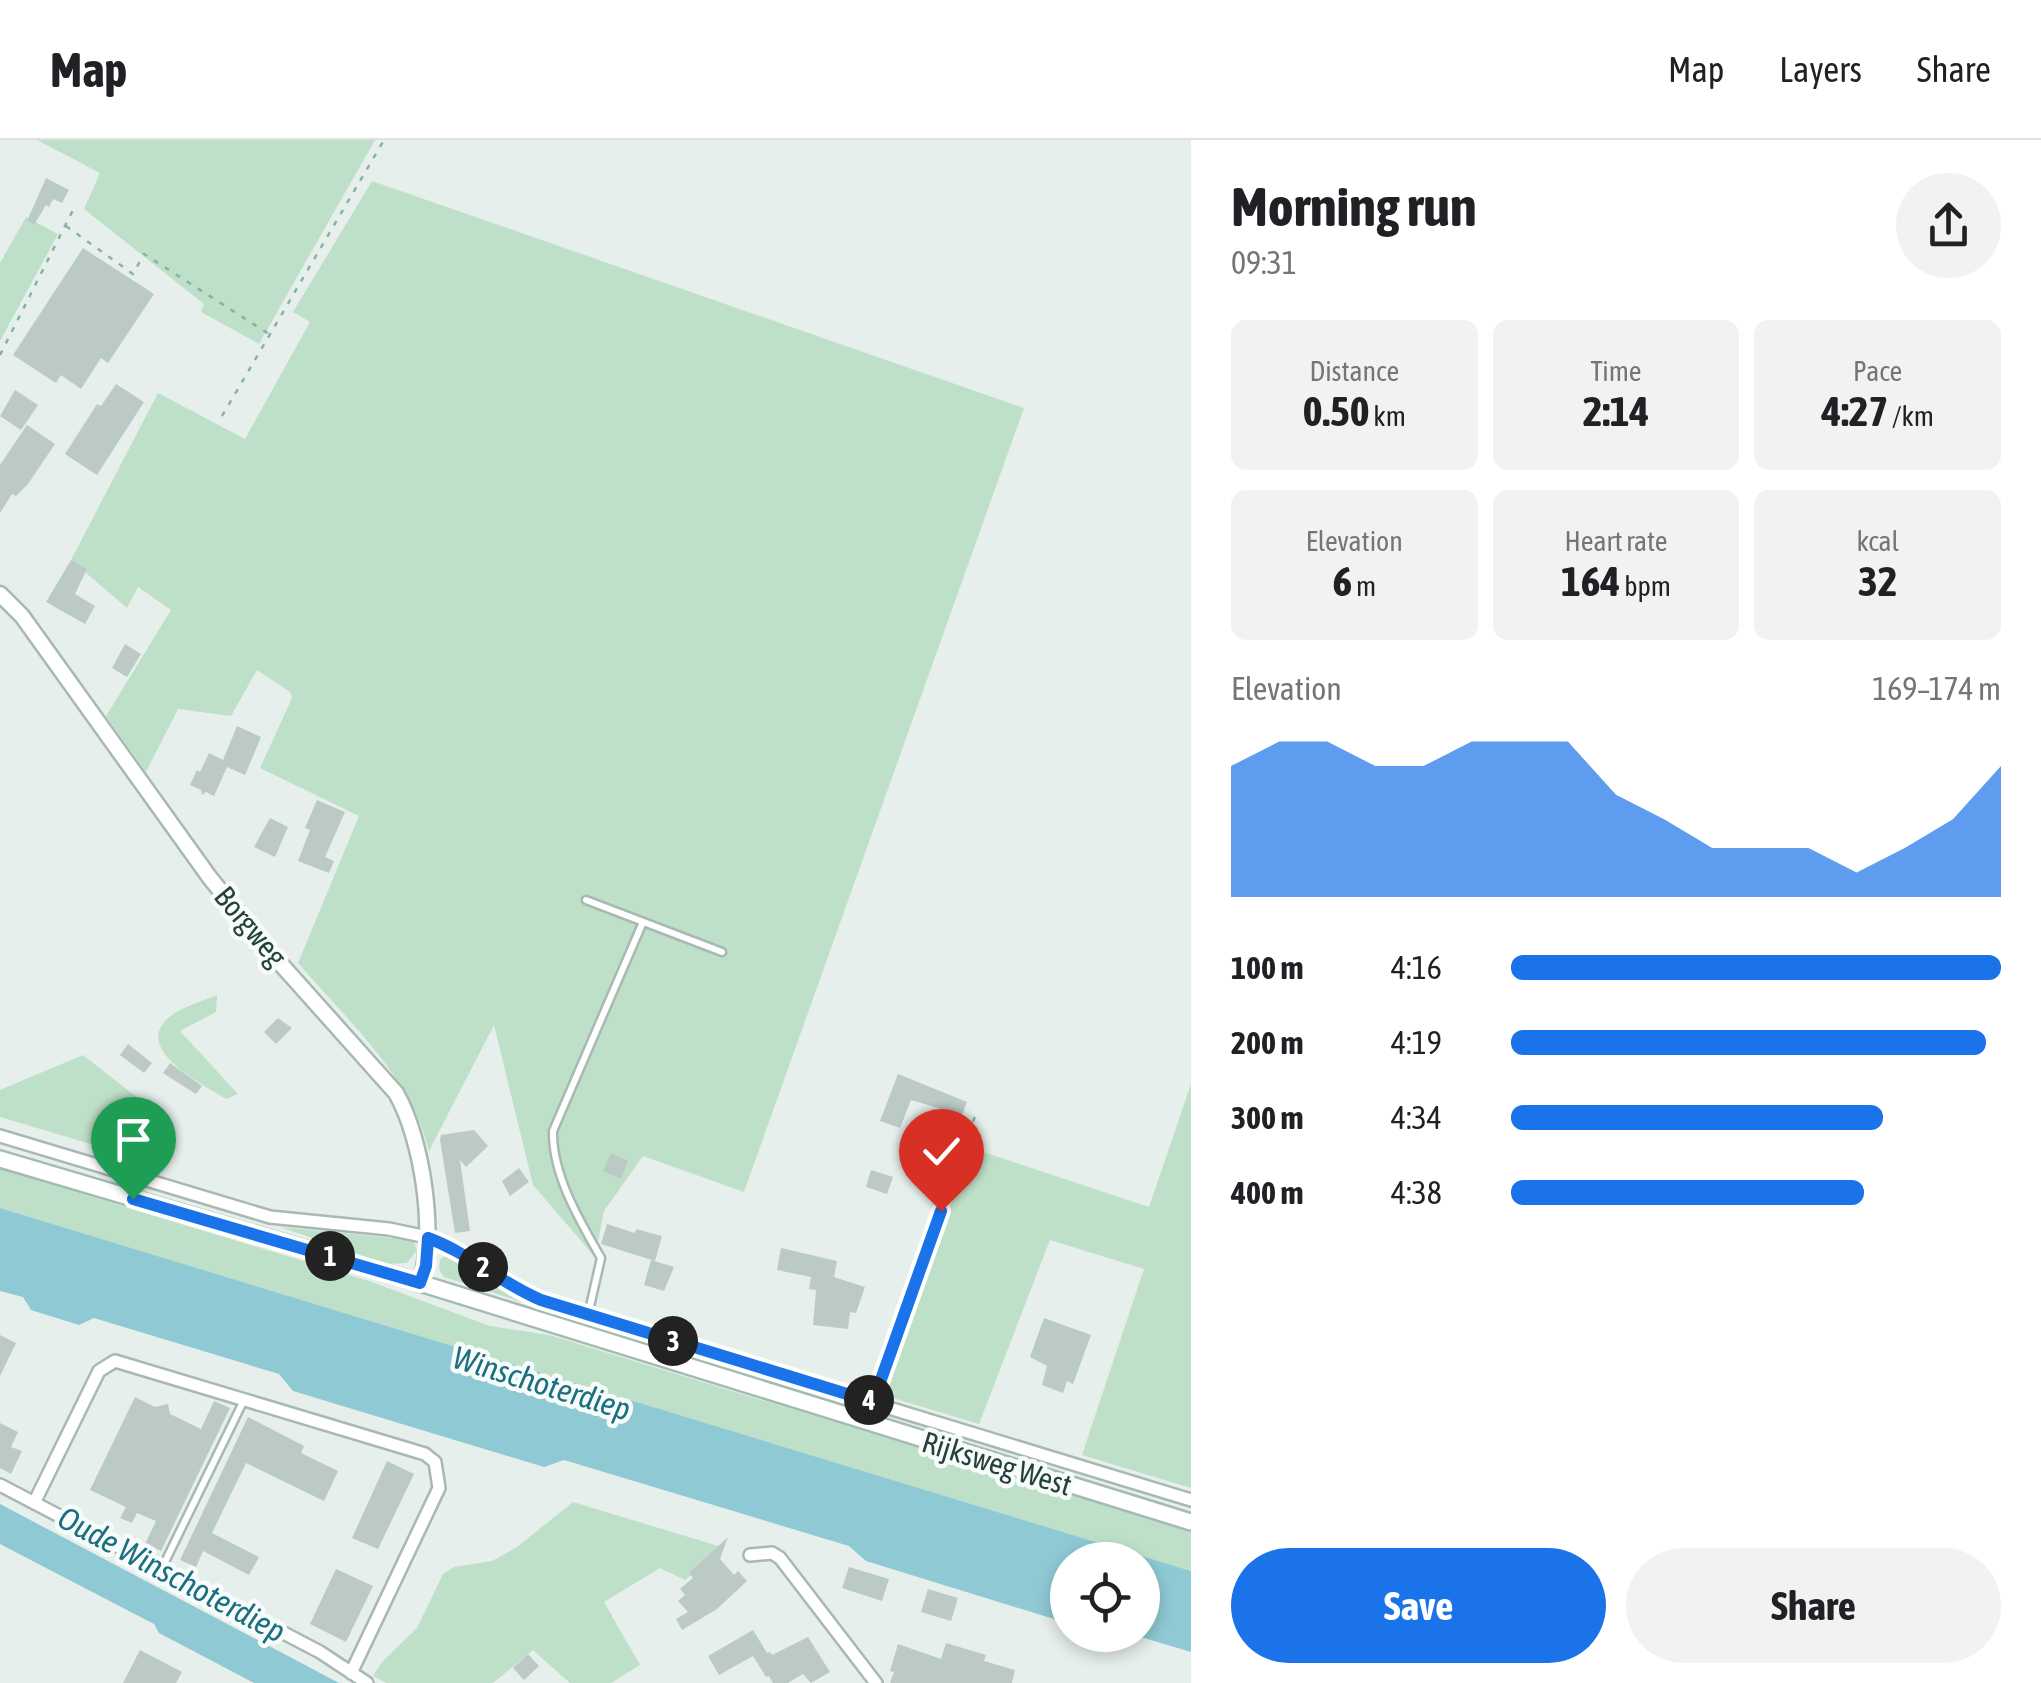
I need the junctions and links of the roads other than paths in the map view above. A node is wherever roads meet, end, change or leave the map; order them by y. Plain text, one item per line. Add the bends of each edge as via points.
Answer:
1 (0, 594) edge
2 (586, 900) dead end
3 (643, 922) junction
4 (722, 952) dead end
5 (0, 1136) edge
6 (0, 1160) edge
7 (428, 1238) junction
8 (420, 1283) junction
9 (587, 1316) junction
10 (245, 1399) junction
11 (0, 1485) edge
12 (1191, 1500) edge
13 (34, 1503) junction
14 (1191, 1522) edge
15 (750, 1555) dead end
16 (161, 1570) junction
17 (351, 1673) junction
18 (367, 1683) edge
19 (876, 1683) edge

1 - 7 street, Borgweg via 210,878 396,1093 412,1130
2 - 3 lane
3 - 4 lane
3 - 9 lane via 553,1131 576,1214 601,1258
5 - 7 street via 270,1217
6 - 8 main road, Rijksweg West
7 - 8 street, Borgweg
7 - 9 street via 530,1295
8 - 14 main road, Rijksweg West
9 - 12 street
10 - 13 street via 124,1362 107,1365
10 - 16 lane
10 - 17 street via 436,1462 439,1488
11 - 13 street
13 - 16 street
15 - 19 street via 780,1558
16 - 17 street
17 - 18 street

